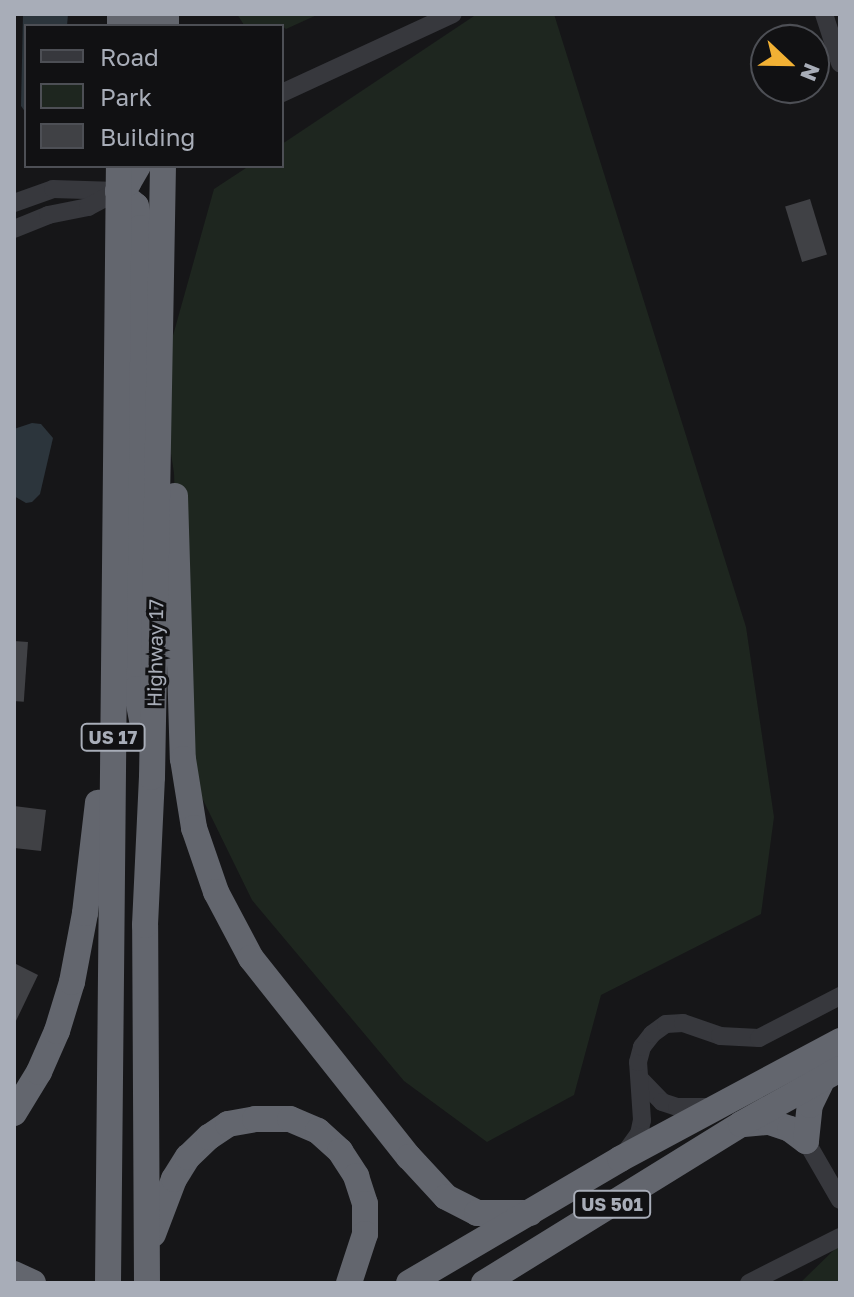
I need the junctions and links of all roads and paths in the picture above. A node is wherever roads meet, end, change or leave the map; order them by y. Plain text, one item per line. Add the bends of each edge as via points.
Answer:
1 (453, 14) edge
2 (824, 14) edge
3 (840, 63) edge
4 (284, 92) edge
5 (137, 168) edge
6 (163, 168) edge
7 (177, 168) edge
8 (118, 178) edge
9 (163, 195) junction
10 (14, 203) edge
11 (14, 229) edge
12 (160, 382) junction
13 (114, 664) junction
14 (152, 777) junction
15 (840, 996) edge
16 (840, 1041) edge
17 (832, 1074) edge
18 (639, 1077) junction
19 (717, 1106) junction
20 (14, 1113) edge
21 (741, 1124) junction
22 (806, 1141) junction
23 (620, 1159) junction
24 (840, 1200) edge
25 (530, 1213) junction
26 (840, 1237) edge
27 (147, 1248) junction
28 (14, 1274) edge
29 (33, 1283) edge
30 (108, 1283) edge
31 (147, 1283) edge
32 (349, 1283) edge
33 (409, 1283) edge
34 (484, 1283) edge
35 (749, 1283) edge

1 - 4 street
2 - 3 street
5 - 8 highway via 128,183
6 - 9 highway, Highway 17 / US 17
7 - 9 highway
8 - 10 street via 53,189
8 - 11 street via 88,207
8 - 13 highway, Highway 17 / US 17
8 - 14 highway via 136,206 140,228 136,689
9 - 12 highway, Highway 17 / US 17
12 - 14 highway, Highway 17 / US 17
12 - 25 highway via 174,473 183,759 194,828 216,892 251,958 446,1197 477,1213
13 - 20 highway via 72,982 57,1031
13 - 30 highway, Highway 17 / US 17
14 - 27 highway, Highway 17 / US 17 via 145,925
15 - 18 street via 759,1038 666,1024 642,1047
16 - 19 highway, US 501
17 - 21 highway, US 501
17 - 22 highway via 810,1105
18 - 19 street via 662,1102
18 - 23 street via 644,1106 639,1134
19 - 23 highway, US 501
21 - 22 highway via 769,1122
21 - 34 highway, US 501
22 - 24 street
23 - 25 highway, US 501
25 - 33 highway, US 501
26 - 35 street
27 - 31 highway, Highway 17 / US 17
27 - 32 highway via 174,1179 209,1137 228,1124 290,1119 318,1131 356,1176 365,1204 365,1234
28 - 29 highway

